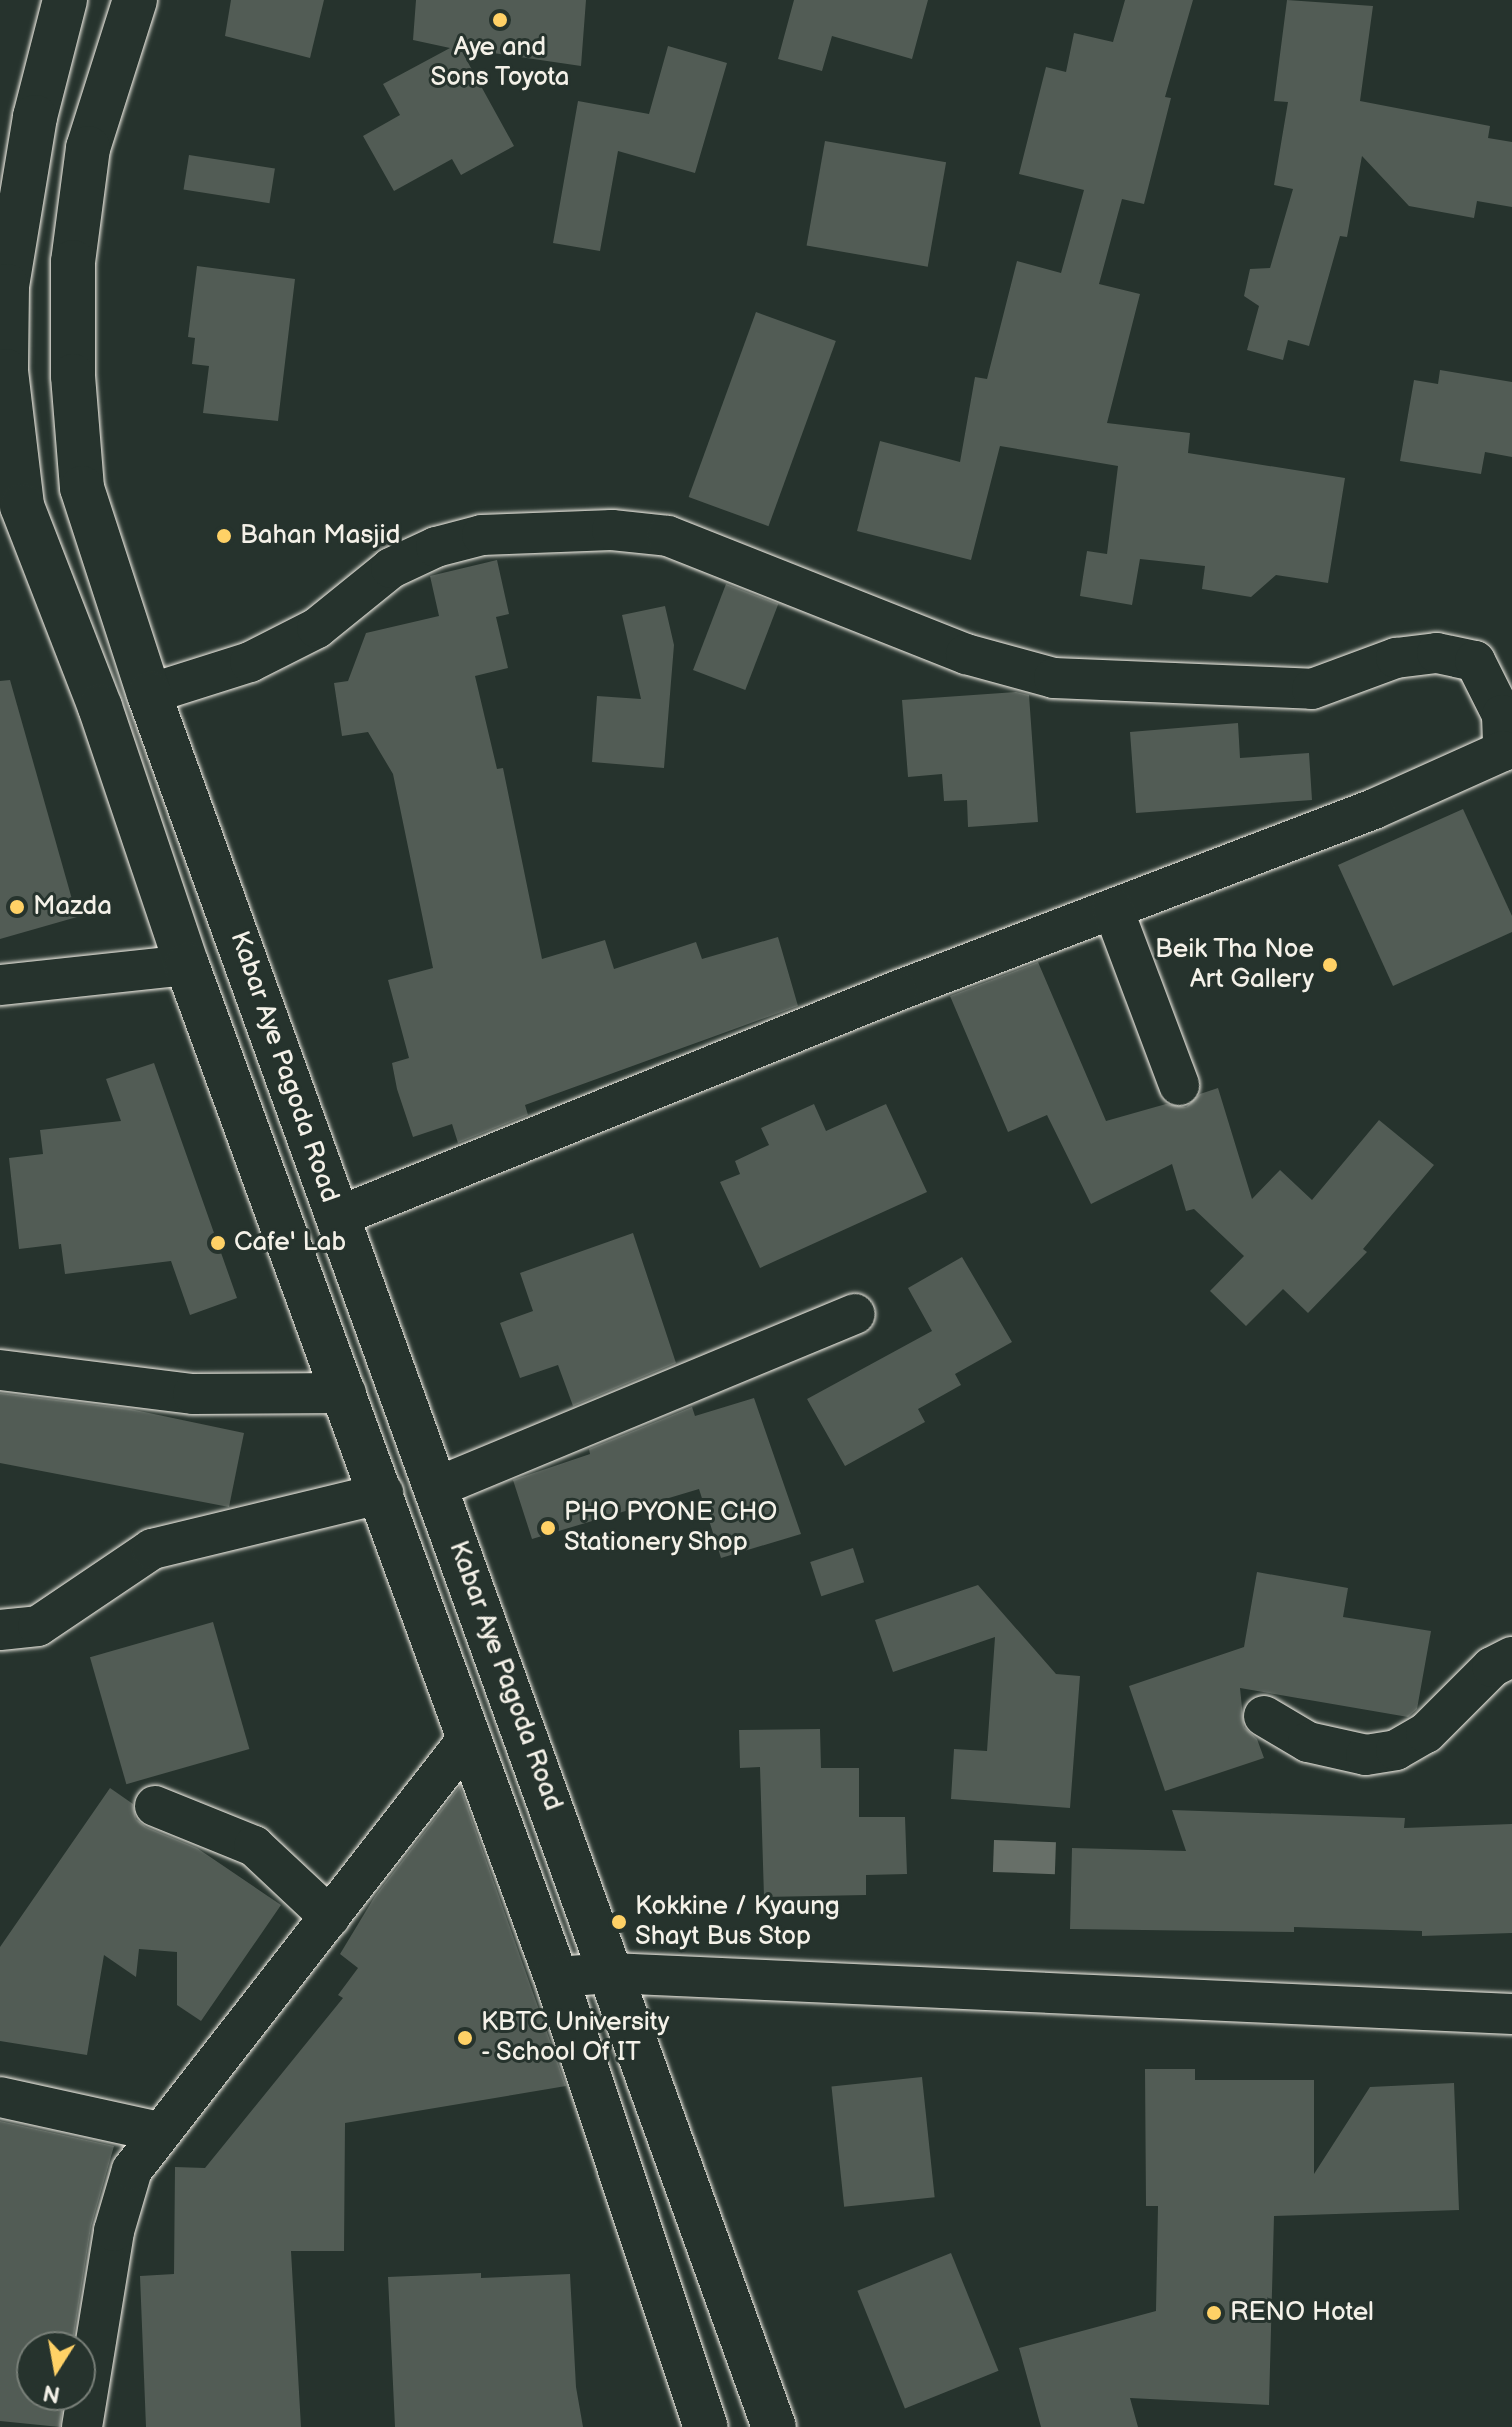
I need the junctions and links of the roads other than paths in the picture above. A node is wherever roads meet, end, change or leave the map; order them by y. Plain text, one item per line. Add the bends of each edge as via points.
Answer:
1 (65, 0) edge
2 (135, 0) edge
3 (4, 285) edge
4 (8, 460) edge
5 (149, 694) junction
6 (1113, 909) junction
7 (187, 965) junction
8 (0, 985) edge
9 (1179, 1085) dead end
10 (337, 1217) junction
11 (855, 1314) dead end
12 (0, 1370) edge
13 (346, 1393) junction
14 (437, 1487) junction
15 (383, 1493) junction
16 (0, 1630) edge
17 (1512, 1657) edge
18 (515, 1702) junction
19 (1264, 1716) dead end
20 (470, 1736) junction
21 (155, 1806) dead end
22 (330, 1917) junction
23 (611, 1973) junction
24 (556, 1977) junction
25 (1512, 2014) edge
26 (0, 2097) edge
27 (159, 2132) junction
28 (82, 2427) edge
29 (706, 2427) edge
30 (774, 2427) edge

1 - 3 main road, Kabar Aye Pagoda Road via 35,117
2 - 5 main road, Kabar Aye Pagoda Road via 88,148 73,262 73,376 82,488
3 - 4 main road, Kabar Aye Pagoda Road
4 - 7 main road, Kabar Aye Pagoda Road via 100,707
5 - 6 street via 250,662 304,635 391,568 436,547 482,535 612,530 668,536 901,630 1054,678 1312,689 1396,658 1437,653 1475,661 1502,715 1503,751 1374,809
5 - 10 main road, Kabar Aye Pagoda Road
6 - 9 street
6 - 10 street
7 - 8 street
7 - 13 main road, Kabar Aye Pagoda Road
10 - 14 main road, Kabar Aye Pagoda Road
11 - 14 street
12 - 13 street via 193,1394
13 - 15 main road, Kabar Aye Pagoda Road
14 - 18 main road, Kabar Aye Pagoda Road
15 - 16 street via 152,1549 38,1626
15 - 20 main road, Kabar Aye Pagoda Road
17 - 19 street via 1492,1667 1426,1733 1396,1750 1366,1755 1308,1742
18 - 20 main road
18 - 23 main road, Kabar Aye Pagoda Road
20 - 22 street
20 - 24 main road, Kabar Aye Pagoda Road
21 - 22 street via 254,1846
22 - 27 street
23 - 24 street
23 - 25 street
23 - 30 main road, Kabar Aye Pagoda Road
24 - 29 main road, Kabar Aye Pagoda Road
26 - 27 street
27 - 28 street via 132,2170 114,2231

